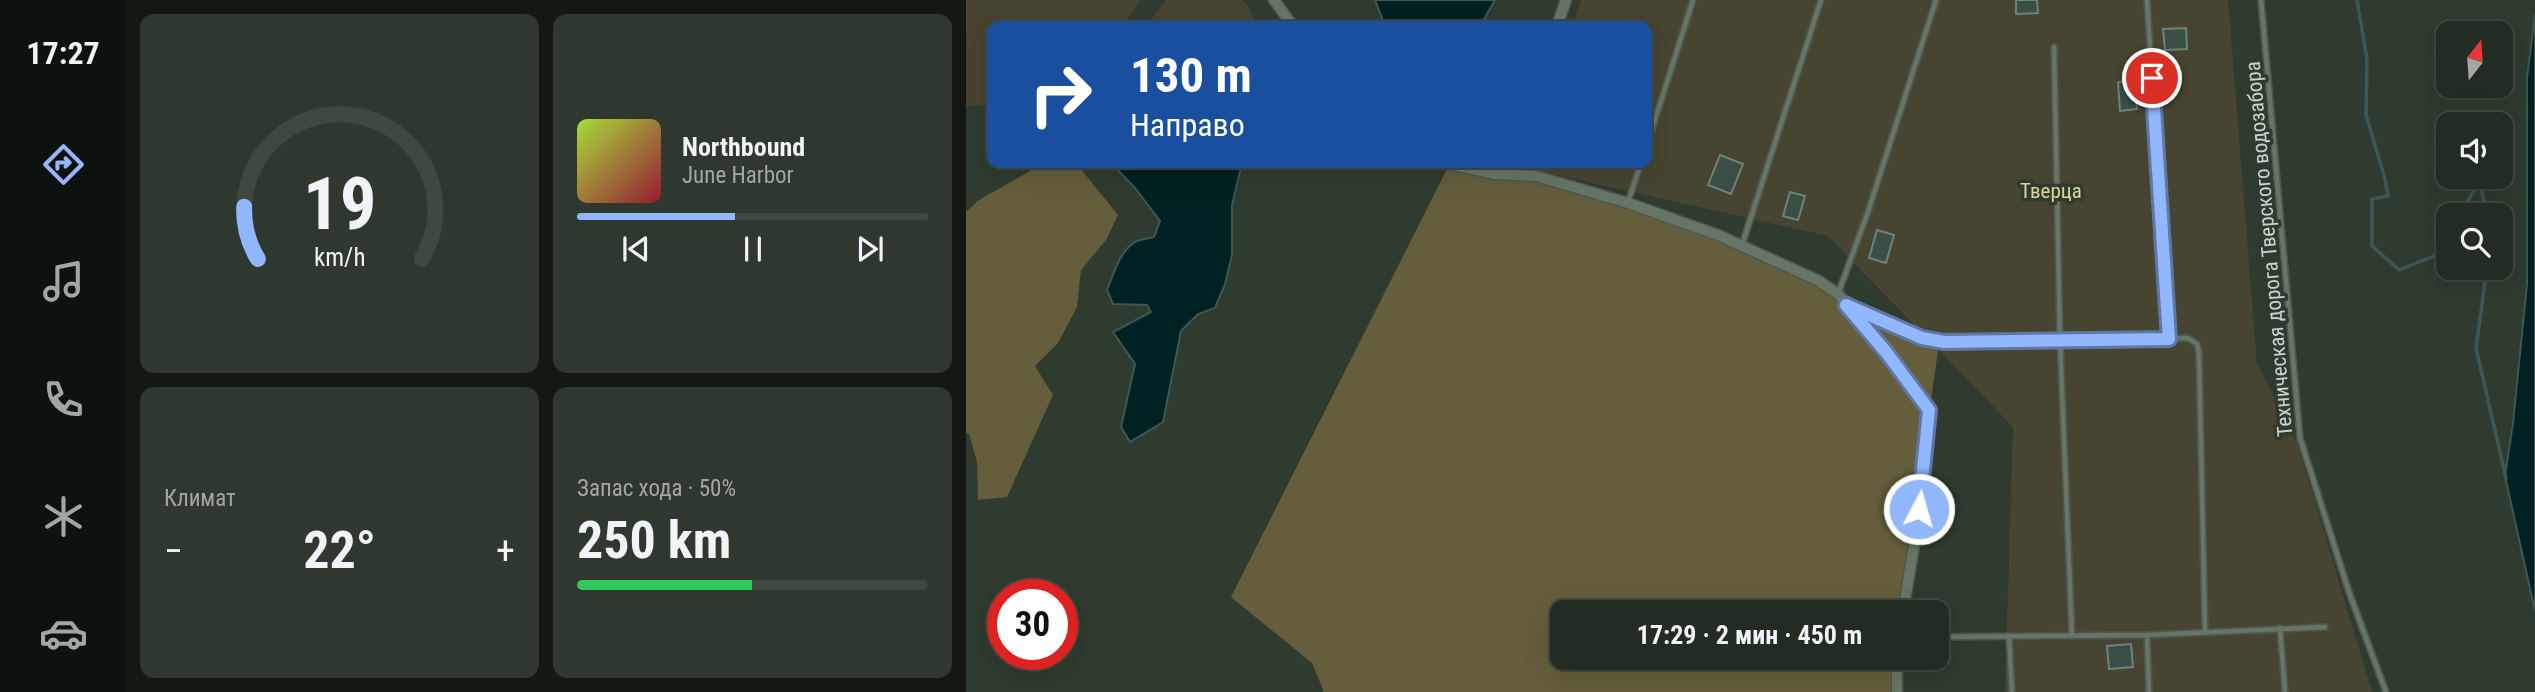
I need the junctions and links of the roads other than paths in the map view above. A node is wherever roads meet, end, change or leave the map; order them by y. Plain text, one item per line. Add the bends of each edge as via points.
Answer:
1 (1274, 0) edge
2 (1566, 0) edge
3 (1693, 0) edge
4 (1821, 0) edge
5 (1936, 0) edge
6 (2147, 0) edge
7 (2261, 0) edge
8 (1289, 21) edge
9 (1559, 21) edge
10 (2054, 47) dead end
11 (1652, 129) edge
12 (1470, 168) edge
13 (1498, 168) edge
14 (1639, 168) edge
15 (1495, 173) junction
16 (1628, 203) junction
17 (1742, 245) junction
18 (1838, 294) junction
19 (1846, 305) junction
20 (2169, 339) junction
21 (2060, 340) junction
22 (1905, 600) edge
23 (2325, 627) dead end
24 (2280, 628) junction
25 (2205, 631) junction
26 (2147, 635) junction
27 (2010, 636) junction
28 (2072, 636) junction
29 (1949, 637) edge
30 (1897, 670) edge
31 (1896, 692) edge
32 (2012, 692) edge
33 (2149, 692) edge
34 (2285, 692) edge
35 (2386, 692) edge

1 - 8 street
2 - 9 street
3 - 11 lane
4 - 17 lane
5 - 18 lane
6 - 20 lane
7 - 35 lane, Техническая дорога Тверского водозабора via 2300,438
10 - 21 lane
12 - 15 street
13 - 15 street
14 - 16 lane
15 - 16 street via 1536,176
16 - 17 street
17 - 18 street
18 - 19 street
19 - 21 lane via 1922,338 1944,342
19 - 22 street via 1929,410
20 - 21 lane
20 - 25 lane via 2192,340 2199,353
21 - 28 lane
23 - 24 lane
24 - 25 lane
24 - 34 lane
25 - 26 lane
26 - 28 lane
26 - 33 lane
27 - 28 lane
27 - 29 lane
27 - 32 lane
30 - 31 street

